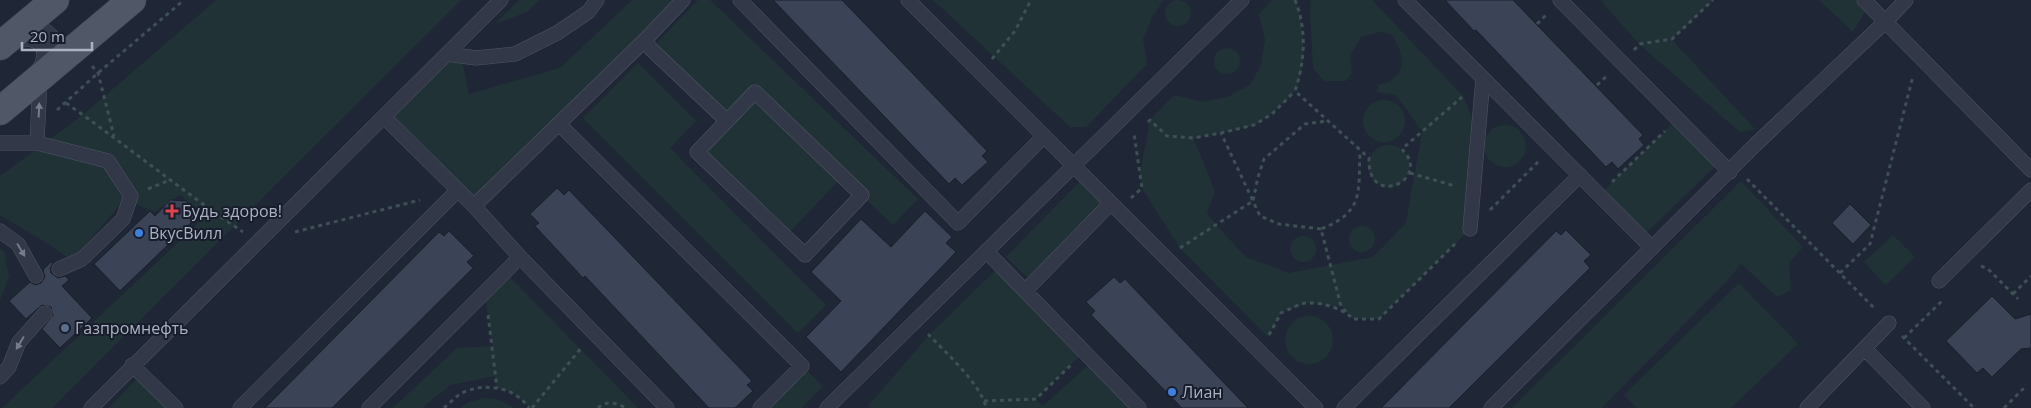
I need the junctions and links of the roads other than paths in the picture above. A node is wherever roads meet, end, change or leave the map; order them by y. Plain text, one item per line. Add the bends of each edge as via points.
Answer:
1 (56, 0) edge
2 (132, 0) edge
3 (501, 0) edge
4 (598, 0) edge
5 (684, 0) edge
6 (740, 0) edge
7 (908, 0) edge
8 (1242, 0) edge
9 (1405, 0) edge
10 (1560, 0) edge
11 (1864, 0) edge
12 (1906, 0) edge
13 (1885, 22) junction
14 (645, 40) junction
15 (6, 42) edge
16 (447, 54) junction
17 (42, 76) junction
18 (1483, 78) junction
19 (0, 111) edge
20 (384, 117) junction
21 (727, 122) junction
22 (559, 124) junction
23 (1044, 136) junction
24 (0, 142) edge
25 (37, 143) junction
26 (1074, 165) junction
27 (1733, 170) junction
28 (2031, 170) edge
29 (1580, 175) junction
30 (2031, 190) edge
31 (457, 191) junction
32 (474, 206) junction
33 (1115, 207) junction
34 (1470, 229) road end
35 (0, 231) edge
36 (1652, 248) junction
37 (986, 251) junction
38 (520, 257) junction
39 (59, 269) dead end
40 (36, 276) dead end
41 (1940, 281) dead end
42 (1025, 291) junction
43 (45, 314) dead end
44 (1889, 323) dead end
45 (1865, 349) junction
46 (132, 365) junction
47 (0, 377) edge
48 (835, 405) edge
49 (91, 408) edge
50 (176, 408) edge
51 (240, 408) edge
52 (369, 408) edge
53 (667, 408) edge
54 (760, 408) edge
55 (1139, 408) edge
56 (1316, 408) edge
57 (1344, 408) edge
58 (1491, 408) edge
59 (1807, 408) edge
60 (1923, 408) edge

1 - 15 main road
2 - 17 main road
3 - 16 lane
4 - 16 lane via 588,12 557,33 515,54 476,58
5 - 14 lane
6 - 23 lane via 958,223
7 - 23 lane
8 - 26 lane
9 - 18 lane
10 - 27 lane
11 - 13 lane
12 - 13 lane
13 - 27 lane via 1755,145
13 - 28 lane
14 - 21 lane
14 - 22 lane
15 - 17 street via 19,32 29,31 46,40 52,58
16 - 20 lane
17 - 19 main road
25 -> 17 lane
18 - 29 lane
18 - 34 lane
20 - 31 lane
20 - 46 lane
21 - 21 lane via 755,92 862,195 805,255 697,152
22 - 32 lane
22 - 54 lane via 802,366
23 - 26 lane
24 - 25 lane
25 - 39 lane via 108,161 132,196 123,219 82,259
26 - 33 lane
26 - 37 lane
27 - 36 lane
29 - 36 lane
29 - 57 lane
30 - 41 lane
31 - 32 lane
31 - 51 lane
32 - 38 lane
33 - 42 lane
33 - 56 lane
35 -> 40 lane via 18,244
36 - 58 lane
37 - 42 lane
37 - 48 lane
38 - 52 lane
38 - 53 lane
42 - 55 lane
43 -> 47 lane via 19,342 9,367
44 - 45 lane
45 - 59 lane
45 - 60 lane
46 - 49 lane
46 - 50 lane

